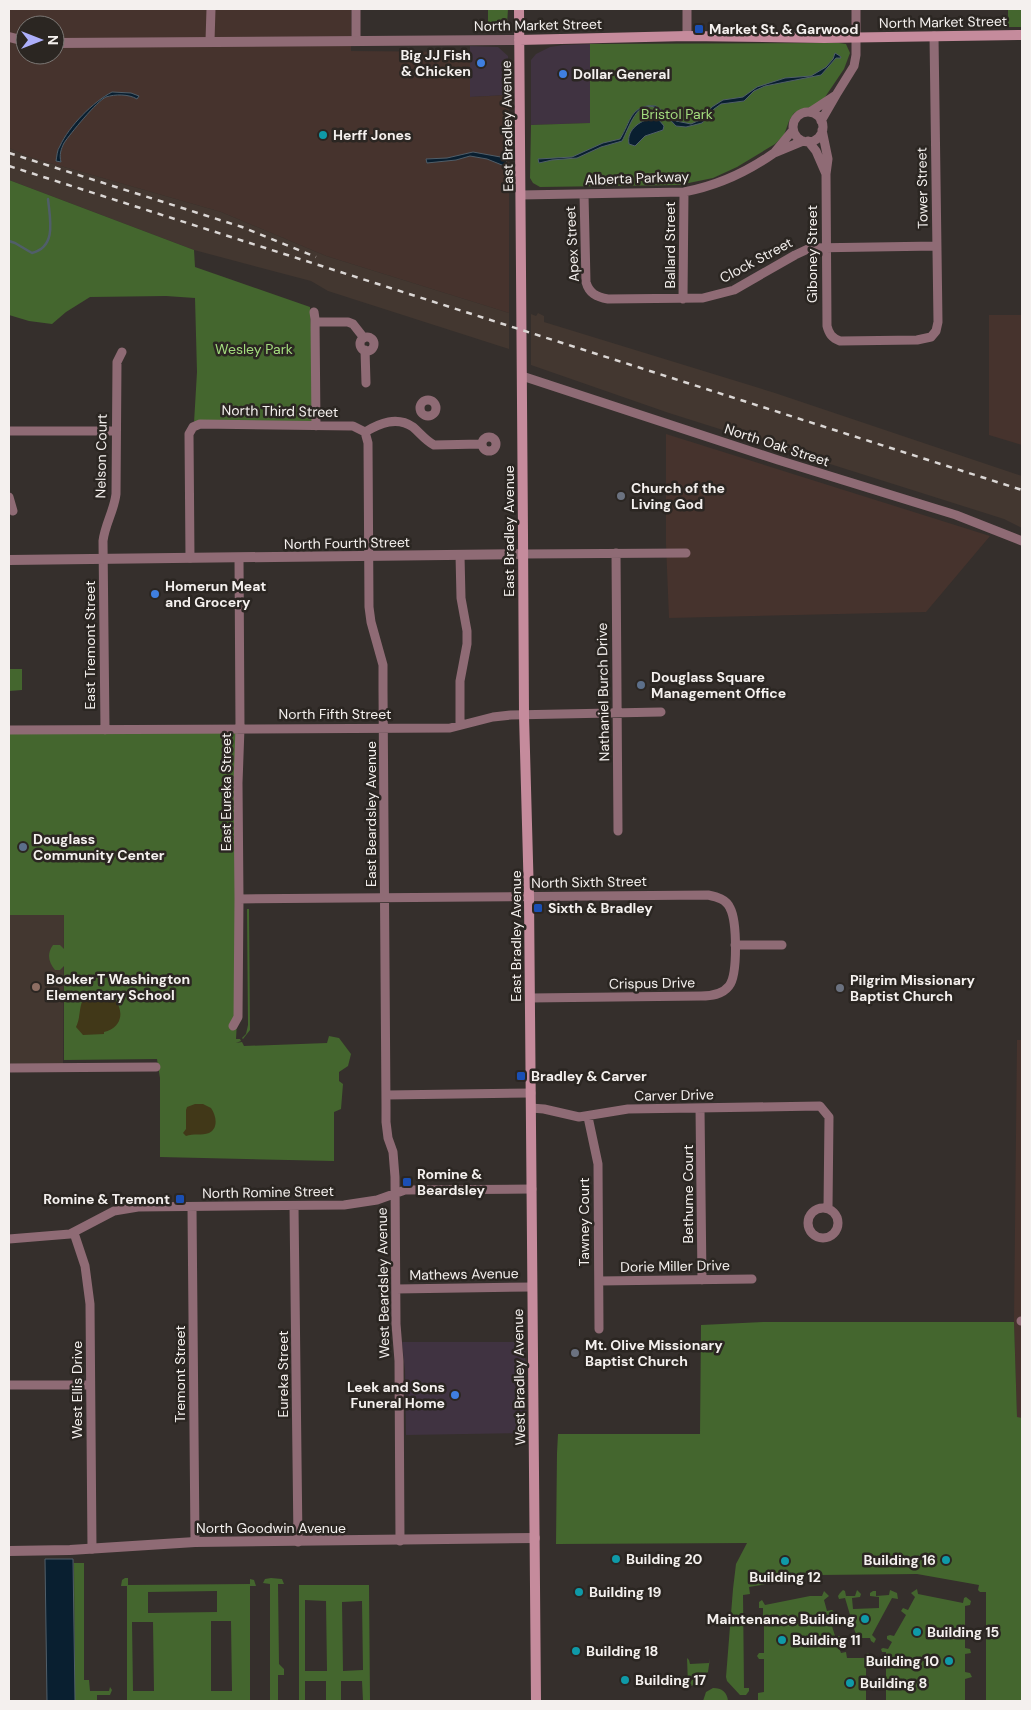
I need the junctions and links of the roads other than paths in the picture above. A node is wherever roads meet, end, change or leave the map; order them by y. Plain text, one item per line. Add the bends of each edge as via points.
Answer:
1 (211, 9) edge
2 (356, 9) edge
3 (519, 9) edge
4 (687, 9) edge
5 (856, 9) edge
6 (1022, 35) edge
7 (687, 36) junction
8 (934, 36) junction
9 (856, 37) junction
10 (519, 40) junction
11 (210, 41) junction
12 (356, 41) junction
13 (65, 43) edge
14 (836, 95) junction
15 (810, 112) junction
16 (822, 125) junction
17 (793, 130) junction
18 (805, 141) junction
19 (774, 153) junction
20 (826, 174) junction
21 (684, 192) junction
22 (584, 194) junction
23 (521, 195) junction
24 (826, 246) junction
25 (937, 246) junction
26 (591, 293) joint
27 (683, 299) junction
28 (314, 312) dead end
29 (315, 322) junction
30 (829, 332) joint
31 (122, 352) dead end
32 (522, 376) junction
33 (366, 383) dead end
34 (423, 414) dead end
35 (316, 426) junction
36 (412, 426) junction
37 (9, 431) edge
38 (116, 431) junction
39 (365, 432) junction
40 (481, 444) dead end
41 (9, 497) edge
42 (13, 511) dead end
43 (1022, 541) edge
44 (686, 552) dead end
45 (616, 553) junction
46 (523, 554) junction
47 (460, 555) junction
48 (369, 557) junction
49 (190, 558) junction
50 (239, 558) junction
51 (104, 559) junction
52 (9, 560) edge
53 (661, 712) dead end
54 (617, 713) junction
55 (524, 715) junction
56 (460, 725) junction
57 (240, 728) junction
58 (384, 728) junction
59 (9, 730) edge
60 (105, 730) junction
61 (618, 831) dead end
62 (530, 897) junction
63 (385, 898) junction
64 (239, 899) junction
65 (735, 945) junction
66 (782, 945) dead end
67 (530, 998) junction
68 (233, 1026) dead end
69 (386, 1026) joint
70 (531, 1053) joint
71 (156, 1067) dead end
72 (9, 1068) edge
73 (531, 1093) junction
74 (387, 1095) junction
75 (531, 1108) junction
76 (700, 1108) junction
77 (588, 1117) junction
78 (532, 1189) junction
79 (395, 1194) junction
80 (294, 1206) junction
81 (192, 1207) junction
82 (828, 1208) dead end
83 (74, 1233) junction
84 (9, 1239) edge
85 (752, 1279) dead end
86 (702, 1280) junction
87 (599, 1281) junction
88 (532, 1288) junction
89 (396, 1289) junction
90 (599, 1329) dead end
91 (9, 1385) edge
92 (90, 1385) junction
93 (535, 1538) junction
94 (400, 1541) junction
95 (195, 1542) junction
96 (298, 1542) junction
97 (92, 1549) junction
98 (9, 1552) edge
99 (536, 1701) edge

1 - 11 street
2 - 12 street
3 - 10 main road, East Bradley Avenue
4 - 7 street
5 - 9 street
6 - 8 main road, North Market Street
7 - 9 main road, North Market Street
7 - 10 main road, North Market Street
8 - 9 main road, North Market Street
8 - 25 street, Tower Street
9 - 14 street via 854,66
10 - 12 street, North Market Street
10 - 23 main road, East Bradley Avenue
11 - 12 street, North Market Street
11 - 13 street, North Market Street
14 - 15 street
14 - 16 street
15 - 16 street via 818,116
15 - 17 street via 797,116
16 - 18 street via 817,138
16 - 20 street, Giboney Street via 828,160
17 - 18 street
17 - 19 street, Alberta Parkway
18 - 19 street, Alberta Parkway
18 - 20 street, Giboney Street via 816,151
19 - 21 street, Alberta Parkway via 743,173
20 - 24 street, Giboney Street
21 - 22 street, Alberta Parkway
21 - 27 street, Ballard Street
22 - 23 street, Alberta Parkway
22 - 26 street, Apex Street via 585,270
23 - 32 main road, East Bradley Avenue
24 - 25 street, Clock Street
24 - 27 street, Clock Street via 803,251 734,290
24 - 30 street, Giboney Street
25 - 30 street, Tower Street via 938,322 931,337 840,341
26 - 27 street, Clock Street via 608,299
28 - 29 street
29 - 33 street via 348,322 364,338 370,338 374,343 371,349 365,350
29 - 35 street
31 - 38 street, Nelson Court via 117,362
32 - 43 street, North Oak Street via 956,514
32 - 46 main road, East Bradley Avenue
34 - 36 street
35 - 39 street, North Third Street via 353,426
35 - 49 street, North Third Street via 244,423 193,427 189,434
36 - 39 street via 396,421 386,422
36 - 40 street via 434,445
37 - 38 street
38 - 51 street, Nelson Court via 116,494 104,532
39 - 48 street, East Beardsley Avenue via 368,443
41 - 42 street
44 - 45 street, North Fourth Street
45 - 46 street, North Fourth Street
45 - 54 street, Nathaniel Burch Drive
46 - 47 street, North Fourth Street
46 - 55 main road, East Bradley Avenue
47 - 48 street, North Fourth Street
47 - 56 street via 461,598 467,630 460,681
48 - 50 street, North Fourth Street
48 - 58 street, East Beardsley Avenue via 371,622 382,665
49 - 50 street, North Fourth Street
49 - 51 street, North Fourth Street
50 - 57 street, East Eureka Street
51 - 52 street, North Fourth Street
51 - 60 street, East Tremont Street
53 - 54 street, North Fifth Street
54 - 55 street, North Fifth Street
54 - 61 street, Nathaniel Burch Drive
55 - 56 street, North Fifth Street
55 - 62 main road, East Bradley Avenue
56 - 58 street, North Fifth Street via 450,728
57 - 58 street, North Fifth Street
57 - 60 street, North Fifth Street
57 - 64 street, East Eureka Street
58 - 63 street, East Beardsley Avenue
59 - 60 street, North Fifth Street
62 - 63 street, North Sixth Street
62 - 65 street, North Sixth Street via 708,894 721,898 730,908
62 - 67 main road, East Bradley Avenue
63 - 64 street, North Sixth Street
63 - 69 street, East Beardsley Avenue
64 - 68 street, East Eureka Street via 238,1017
65 - 66 street
65 - 67 street, Crispus Drive via 731,984 714,995
67 - 70 main road, East Bradley Avenue
69 - 74 street, West Beardsley Avenue
70 - 73 main road, West Bradley Avenue
71 - 72 street
73 - 74 street
73 - 75 main road, West Bradley Avenue
74 - 79 street, West Beardsley Avenue via 386,1122 395,1167
75 - 77 street, Carver Drive
75 - 78 main road, West Bradley Avenue
76 - 77 street, Carver Drive via 628,1109
76 - 82 street, Carver Drive via 820,1106 829,1117
76 - 86 street, Bethume Court
77 - 87 street, Tawney Court via 598,1164
78 - 79 street, North Romine Street via 405,1190
78 - 88 main road, West Bradley Avenue
79 - 80 street, North Romine Street via 344,1205
79 - 89 street, West Beardsley Avenue
80 - 81 street, North Romine Street
80 - 96 street, Eureka Street
81 - 83 street, North Romine Street via 124,1209
81 - 95 street, Tremont Street
83 - 84 street, North Romine Street
83 - 92 street, West Ellis Drive via 85,1266 90,1304
85 - 86 street, Dorie Miller Drive
86 - 87 street, Dorie Miller Drive
87 - 90 street, Tawney Court
88 - 89 street, Mathews Avenue
88 - 93 main road, West Bradley Avenue
89 - 94 street, West Beardsley Avenue
91 - 92 street
92 - 97 street, West Ellis Drive
93 - 94 street, North Goodwin Avenue
93 - 99 main road, West Bradley Avenue
94 - 96 street, North Goodwin Avenue
95 - 96 street, North Goodwin Avenue
95 - 97 street, North Goodwin Avenue
97 - 98 street, North Goodwin Avenue

